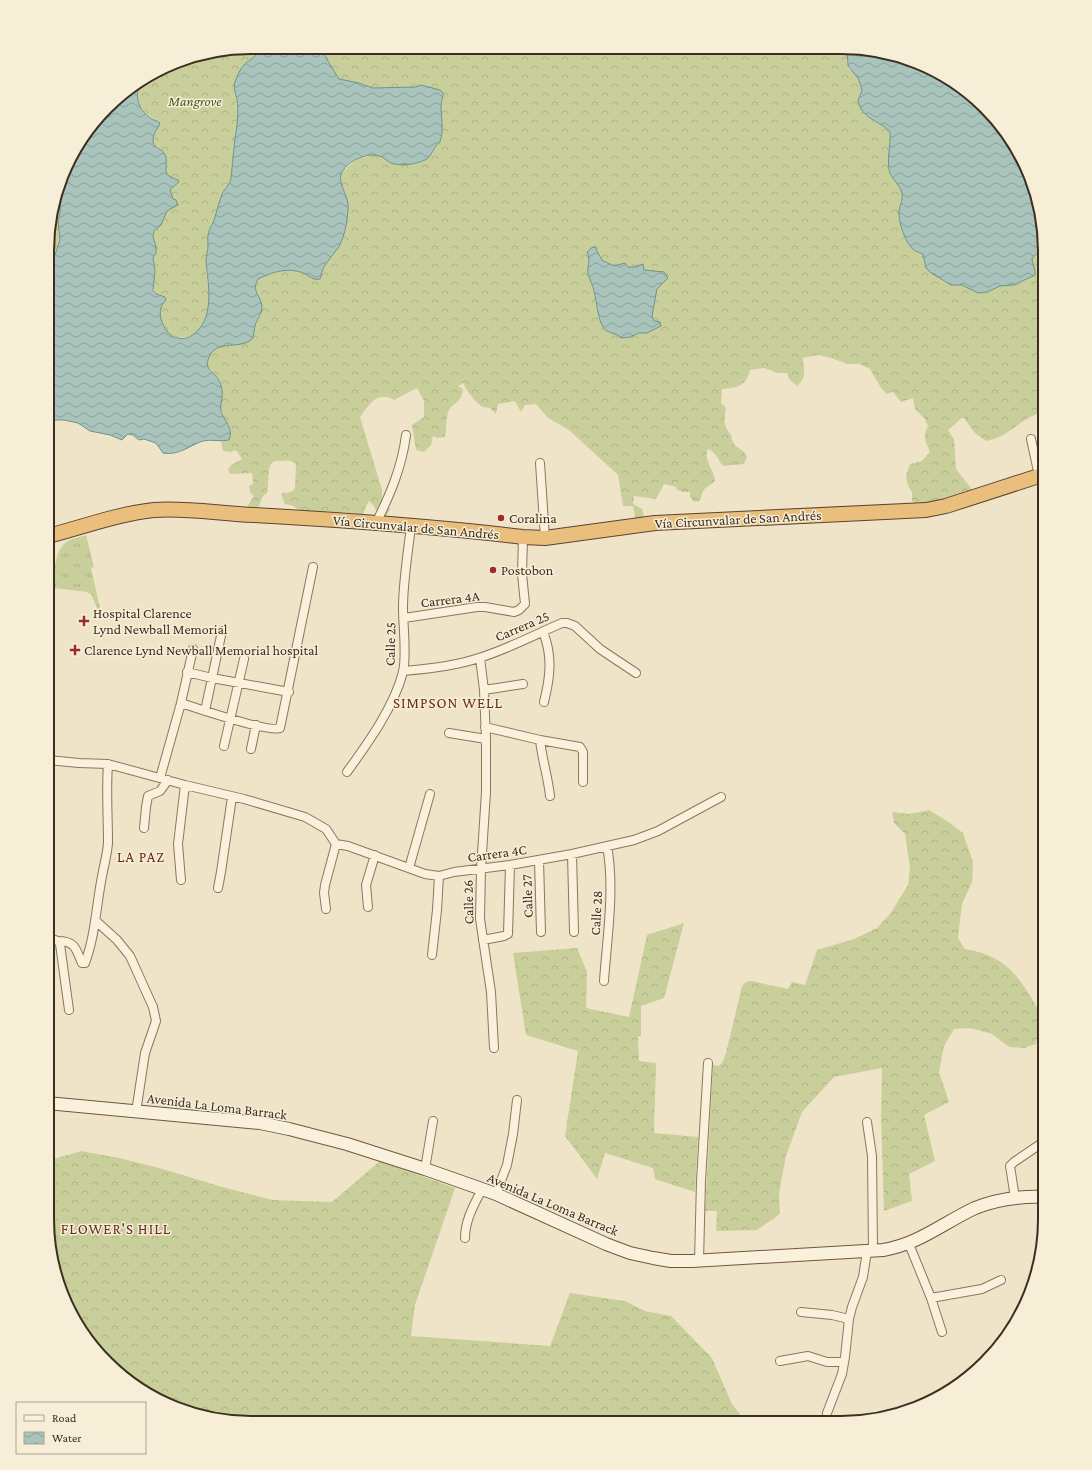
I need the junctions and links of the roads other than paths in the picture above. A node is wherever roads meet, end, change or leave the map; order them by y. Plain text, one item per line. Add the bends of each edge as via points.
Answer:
1 (406, 435) dead end
2 (1031, 439) dead end
3 (1038, 462) edge
4 (540, 463) dead end
5 (1038, 476) edge
6 (376, 523) junction
7 (411, 526) junction
8 (54, 534) edge
9 (523, 537) junction
10 (545, 538) junction
11 (313, 567) dead end
12 (404, 618) junction
13 (222, 631) dead end
14 (543, 632) junction
15 (193, 649) dead end
16 (480, 658) junction
17 (244, 659) dead end
18 (403, 671) junction
19 (188, 672) junction
20 (636, 673) dead end
21 (212, 678) junction
22 (238, 683) junction
23 (523, 684) dead end
24 (484, 690) junction
25 (288, 692) junction
26 (544, 702) dead end
27 (181, 703) junction
28 (205, 711) junction
29 (230, 718) junction
30 (256, 725) junction
31 (485, 727) junction
32 (449, 733) dead end
33 (486, 739) junction
34 (540, 740) junction
35 (224, 746) dead end
36 (251, 749) dead end
37 (54, 761) edge
38 (108, 764) junction
39 (347, 772) dead end
40 (164, 779) junction
41 (584, 782) dead end
42 (185, 785) junction
43 (430, 794) dead end
44 (550, 796) dead end
45 (232, 797) junction
46 (721, 797) dead end
47 (144, 828) dead end
48 (336, 844) junction
49 (607, 846) junction
50 (572, 854) junction
51 (375, 856) junction
52 (539, 860) junction
53 (510, 865) junction
54 (409, 868) junction
55 (480, 869) junction
56 (439, 876) junction
57 (181, 880) dead end
58 (218, 888) dead end
59 (368, 907) dead end
60 (326, 909) dead end
61 (96, 921) junction
62 (541, 932) dead end
63 (574, 932) dead end
64 (54, 940) edge
65 (483, 940) junction
66 (58, 941) junction
67 (432, 955) dead end
68 (604, 981) dead end
69 (69, 1010) dead end
70 (494, 1048) dead end
71 (708, 1063) dead end
72 (517, 1100) dead end
73 (54, 1104) edge
74 (136, 1112) junction
75 (433, 1121) dead end
76 (867, 1122) dead end
77 (1038, 1146) edge
78 (425, 1169) junction
79 (482, 1189) junction
80 (496, 1194) junction
81 (1038, 1197) edge
82 (1015, 1198) junction
83 (465, 1238) dead end
84 (909, 1244) junction
85 (870, 1250) junction
86 (699, 1261) junction
87 (1001, 1280) dead end
88 (931, 1298) junction
89 (801, 1312) dead end
90 (849, 1318) junction
91 (942, 1332) dead end
92 (780, 1361) dead end
93 (844, 1362) junction
94 (827, 1413) dead end

1 - 6 street via 401,466
2 - 3 street
4 - 10 street
5 - 10 highway, Vía Circunvalar de San Andrés via 926,510 655,523
6 - 7 highway, Vía Circunvalar de San Andrés
6 - 8 highway, Vía Circunvalar de San Andrés via 163,509 120,516
7 - 9 highway, Vía Circunvalar de San Andrés
7 - 12 street, Calle 25 via 404,583
9 - 10 highway, Vía Circunvalar de San Andrés
9 - 12 street, Carrera 4A via 522,574 525,604 519,610 509,612 477,607
11 - 25 street
12 - 18 street, Calle 25
13 - 21 street
14 - 16 street, Carrera 25
14 - 20 street, Carrera 25 via 562,623 575,626 600,649
14 - 26 street via 548,644 550,669
15 - 19 street
16 - 18 street, Carrera 25 via 429,669
16 - 24 street, Calle 26
17 - 22 street
18 - 39 street, Calle 25 via 377,729
19 - 21 street
19 - 27 street
21 - 22 street
21 - 28 street
22 - 25 street
22 - 29 street
23 - 24 street
24 - 31 street, Calle 26
25 - 30 street via 280,728 278,730
27 - 28 street
27 - 40 street
28 - 29 street
29 - 30 street
29 - 35 street
30 - 36 street
31 - 33 street, Calle 26
31 - 34 street
32 - 33 street
33 - 55 street, Calle 26 via 486,792
34 - 41 street via 582,748
34 - 44 street
37 - 38 street
38 - 40 street
38 - 61 street via 108,844
40 - 42 street
40 - 47 street via 160,791 148,796
42 - 45 street
42 - 57 street via 178,844
43 - 54 street
45 - 48 street via 305,817 326,829
45 - 58 street
46 - 49 street, Carrera 4C via 658,831
48 - 51 street, Carrera 4C
48 - 60 street via 325,885
49 - 50 street, Carrera 4C
49 - 68 street, Calle 28 via 610,896
50 - 52 street, Carrera 4C
50 - 63 street
51 - 54 street, Carrera 4C
51 - 59 street via 366,885
52 - 53 street, Carrera 4C
52 - 62 street, Calle 27
53 - 55 street, Carrera 4C
53 - 65 street via 508,934
54 - 56 street, Carrera 4C
55 - 56 street, Carrera 4C
55 - 65 street, Calle 26 via 480,919
56 - 67 street
61 - 66 street via 85,963 82,963 78,951 70,943
61 - 74 street via 130,956 153,1007 156,1021 145,1053
64 - 66 street
65 - 70 street, Calle 26 via 491,992
66 - 69 street
71 - 86 street
72 - 80 street via 507,1165
73 - 74 main road, Avenida La Loma Barrack
74 - 78 main road, Avenida La Loma Barrack via 289,1129
75 - 78 street
76 - 85 street via 872,1163
77 - 82 street via 1010,1166
78 - 79 main road, Avenida La Loma Barrack
79 - 80 main road, Avenida La Loma Barrack
79 - 83 street via 467,1220
80 - 86 main road, Avenida La Loma Barrack via 630,1253 671,1261
81 - 82 main road, Avenida La Loma Barrack
82 - 84 main road, Avenida La Loma Barrack via 988,1203
84 - 85 main road, Avenida La Loma Barrack
84 - 88 street
85 - 86 main road, Avenida La Loma Barrack
85 - 90 street
87 - 88 street via 982,1289
88 - 91 street
89 - 90 street
90 - 93 street
92 - 93 street via 808,1356 827,1362
93 - 94 street

